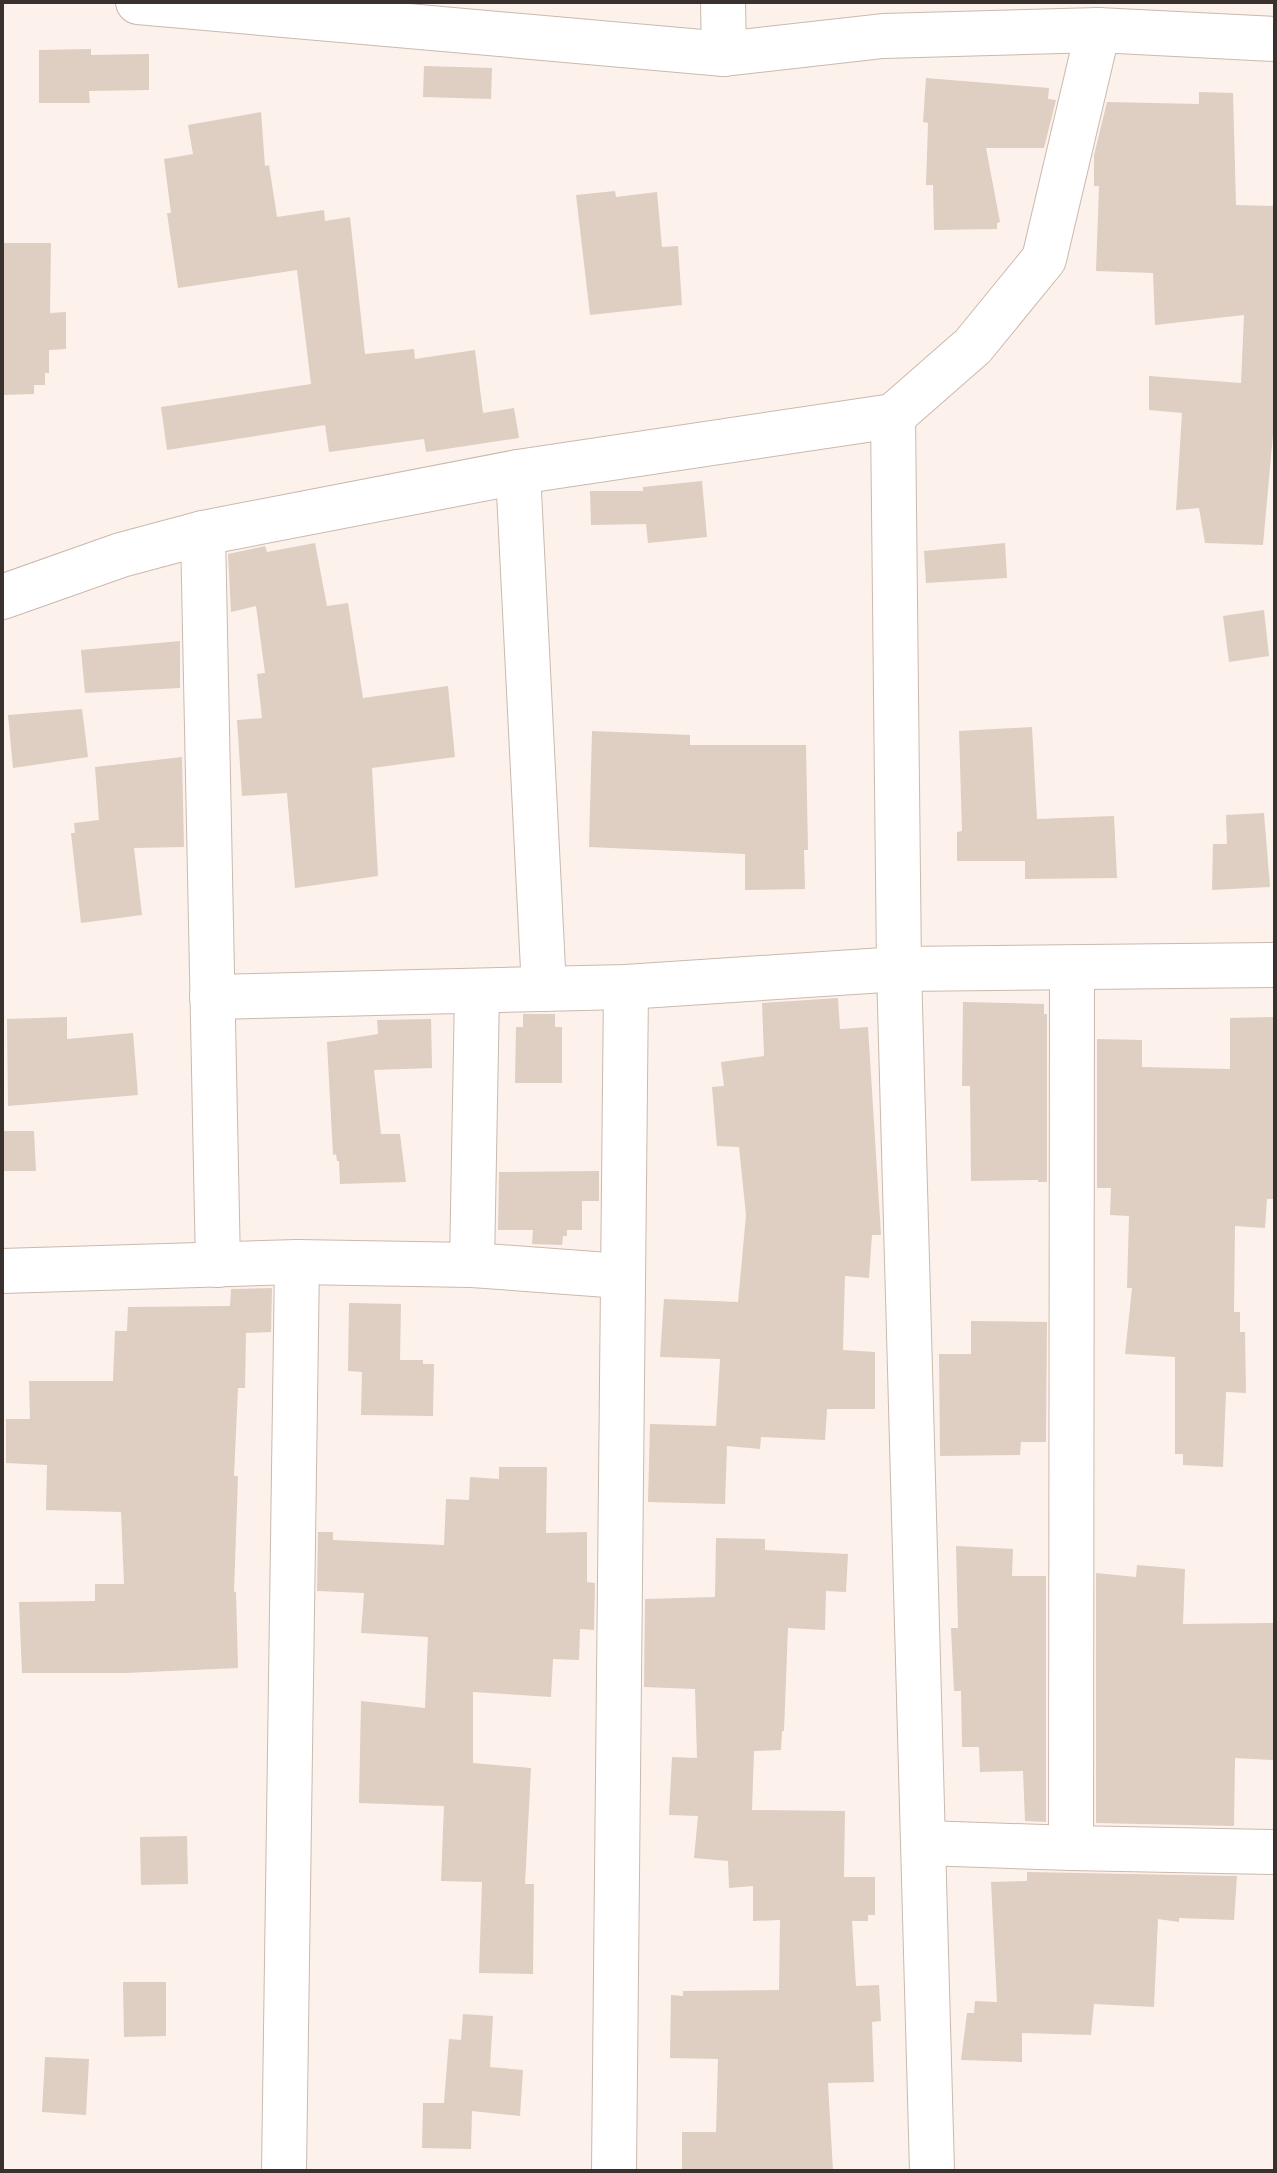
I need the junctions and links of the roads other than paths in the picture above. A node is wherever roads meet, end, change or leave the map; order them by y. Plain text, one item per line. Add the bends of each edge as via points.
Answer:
1 (138, 2) edge
2 (723, 2) edge
3 (883, 19) edge
4 (1098, 30) junction
5 (1275, 39) edge
6 (724, 54) junction
7 (893, 416) junction
8 (518, 472) junction
9 (203, 533) junction
10 (2, 597) edge
11 (1275, 965) edge
12 (1072, 968) junction
13 (899, 969) junction
14 (626, 987) junction
15 (544, 989) junction
16 (477, 992) junction
17 (212, 997) junction
18 (297, 1262) junction
19 (218, 1265) junction
20 (472, 1265) junction
21 (2, 1271) edge
22 (621, 1276) junction
23 (924, 1843) junction
24 (1071, 1848) junction
25 (1275, 1852) edge
26 (284, 2171) edge
27 (614, 2171) edge
28 (932, 2171) edge

1 - 6 street
2 - 6 street
3 - 4 street
3 - 6 street
4 - 5 street
4 - 7 street via 1044,259 973,346
7 - 8 street
7 - 13 street
8 - 9 street
8 - 15 street
9 - 10 street
9 - 17 street
11 - 12 street
12 - 13 street
12 - 24 street
13 - 14 street
13 - 23 street
14 - 15 street
14 - 22 street
15 - 16 street
16 - 17 street
16 - 20 street
17 - 19 street
18 - 19 street
18 - 20 street
18 - 26 street
19 - 21 street
20 - 22 street
22 - 27 street
23 - 24 street
23 - 28 street
24 - 25 street

